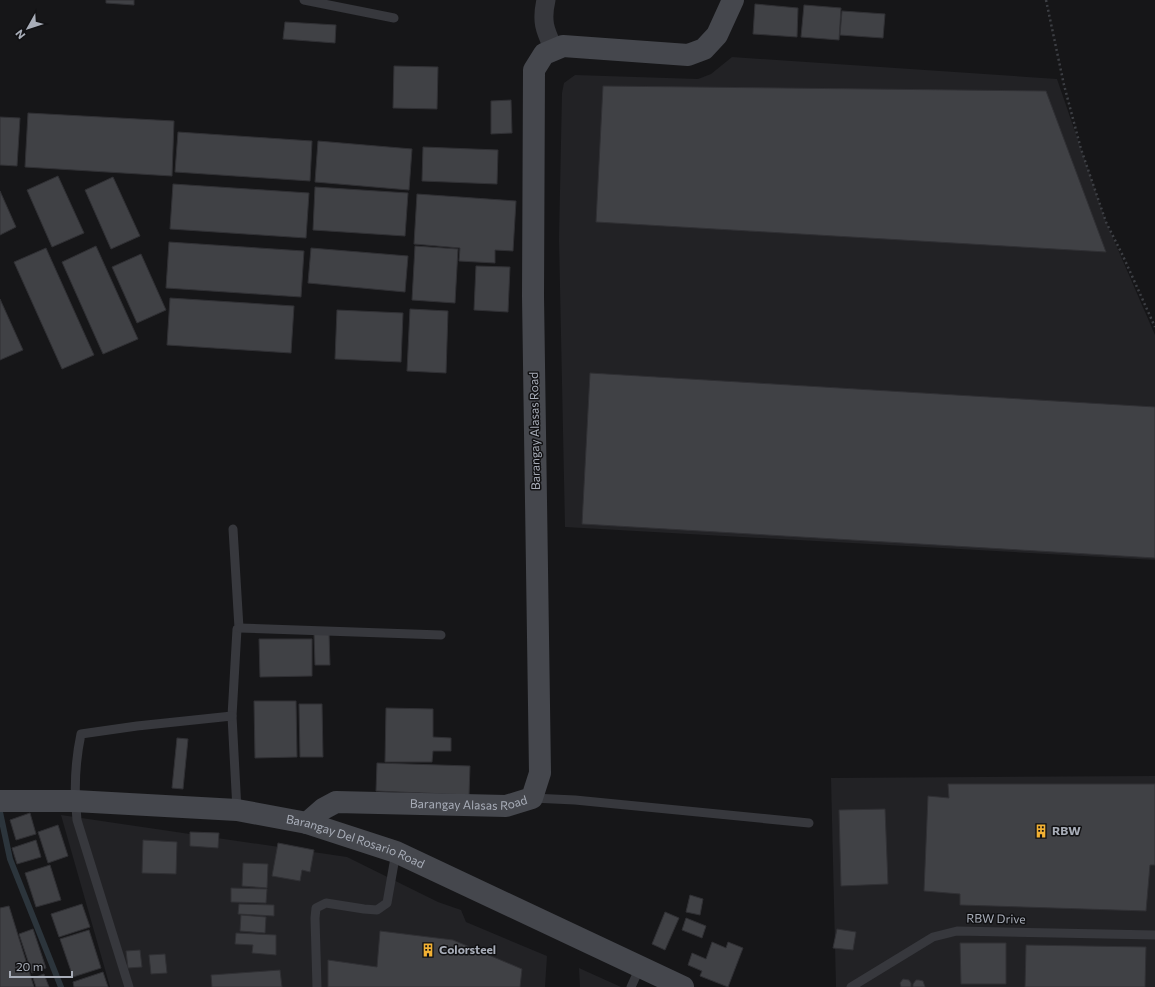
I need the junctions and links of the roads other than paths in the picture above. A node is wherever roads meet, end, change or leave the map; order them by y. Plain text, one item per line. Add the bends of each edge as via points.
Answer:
1 (304, 0) edge
2 (546, 0) edge
3 (733, 0) edge
4 (394, 18) dead end
5 (554, 50) junction
6 (232, 529) dead end
7 (239, 628) junction
8 (441, 635) dead end
9 (232, 716) junction
10 (532, 798) junction
11 (10, 801) edge
12 (75, 801) junction
13 (237, 810) junction
14 (307, 823) junction
15 (809, 823) dead end
16 (396, 852) junction
17 (1155, 935) edge
18 (640, 966) junction
19 (129, 987) edge
20 (317, 987) edge
21 (631, 987) edge
22 (683, 987) edge
23 (851, 987) edge

1 - 4 lane
2 - 5 street via 543,12 544,26
3 - 5 street, Barangay Alasas Road via 717,35 704,49 688,55 563,46
5 - 10 street, Barangay Alasas Road via 544,54 534,70 533,296 540,773
6 - 7 lane
7 - 8 lane
7 - 9 lane
9 - 12 lane via 81,734 76,766
9 - 13 lane
10 - 14 street, Barangay Alasas Road via 506,806 336,802
10 - 15 lane
11 - 12 street, Barangay Del Rosario Road
12 - 13 street, Barangay Del Rosario Road
12 - 19 lane via 77,820
13 - 14 street, Barangay Del Rosario Road
14 - 16 street, Barangay Del Rosario Road
16 - 18 street, Barangay Del Rosario Road
16 - 20 lane via 387,902 378,910 326,903 316,908
17 - 23 lane, RBW Drive via 957,931 933,937
18 - 21 lane
18 - 22 street, Barangay Del Rosario Road

